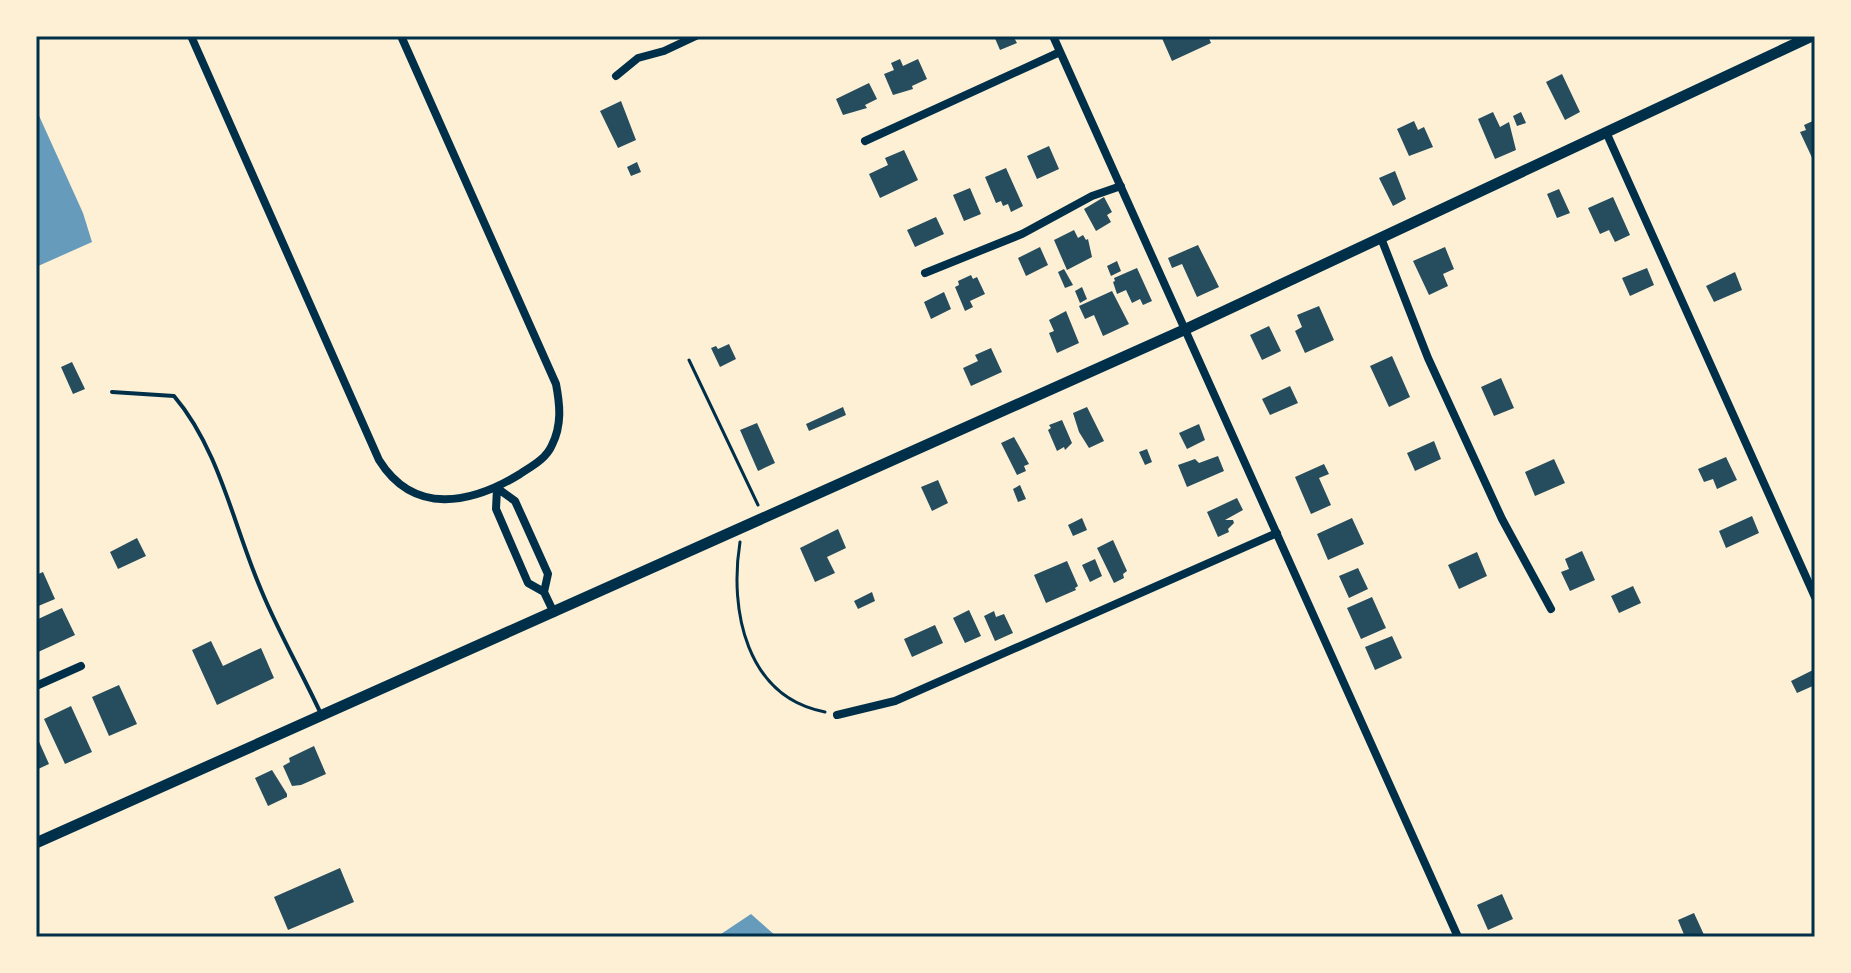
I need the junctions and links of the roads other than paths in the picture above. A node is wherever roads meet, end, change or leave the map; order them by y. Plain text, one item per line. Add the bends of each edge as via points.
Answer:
1 (191, 36) edge
2 (401, 36) edge
3 (696, 36) edge
4 (1053, 36) edge
5 (1809, 37) edge
6 (1060, 52) junction
7 (616, 76) dead end
8 (1606, 132) junction
9 (865, 141) dead end
10 (1121, 186) junction
11 (1381, 238) junction
12 (925, 273) dead end
13 (1186, 329) junction
14 (112, 392) dead end
15 (497, 488) junction
16 (1277, 533) junction
17 (535, 545) junction
18 (516, 554) junction
19 (544, 592) junction
20 (1815, 597) edge
21 (1551, 609) dead end
22 (554, 613) junction
23 (81, 666) dead end
24 (36, 686) edge
25 (837, 715) road end
26 (322, 716) junction
27 (36, 843) edge
28 (1458, 937) edge

1 - 15 street via 389,477 430,499 463,498
2 - 15 street via 556,384 560,406 551,448
3 - 7 street via 638,58
4 - 6 street
5 - 8 street
6 - 9 street
6 - 10 street
8 - 11 street
8 - 20 street
10 - 12 street
10 - 13 street
11 - 13 street
11 - 21 street via 1495,505
13 - 16 street
13 - 22 street
14 - 26 lane via 174,396 188,412 262,593
15 - 17 street via 515,501
15 - 18 street via 496,509
16 - 25 street via 895,701
16 - 28 street
17 - 18 street
17 - 19 street via 548,574
18 - 19 street via 528,583
19 - 22 street
22 - 26 street
23 - 24 street
26 - 27 street

